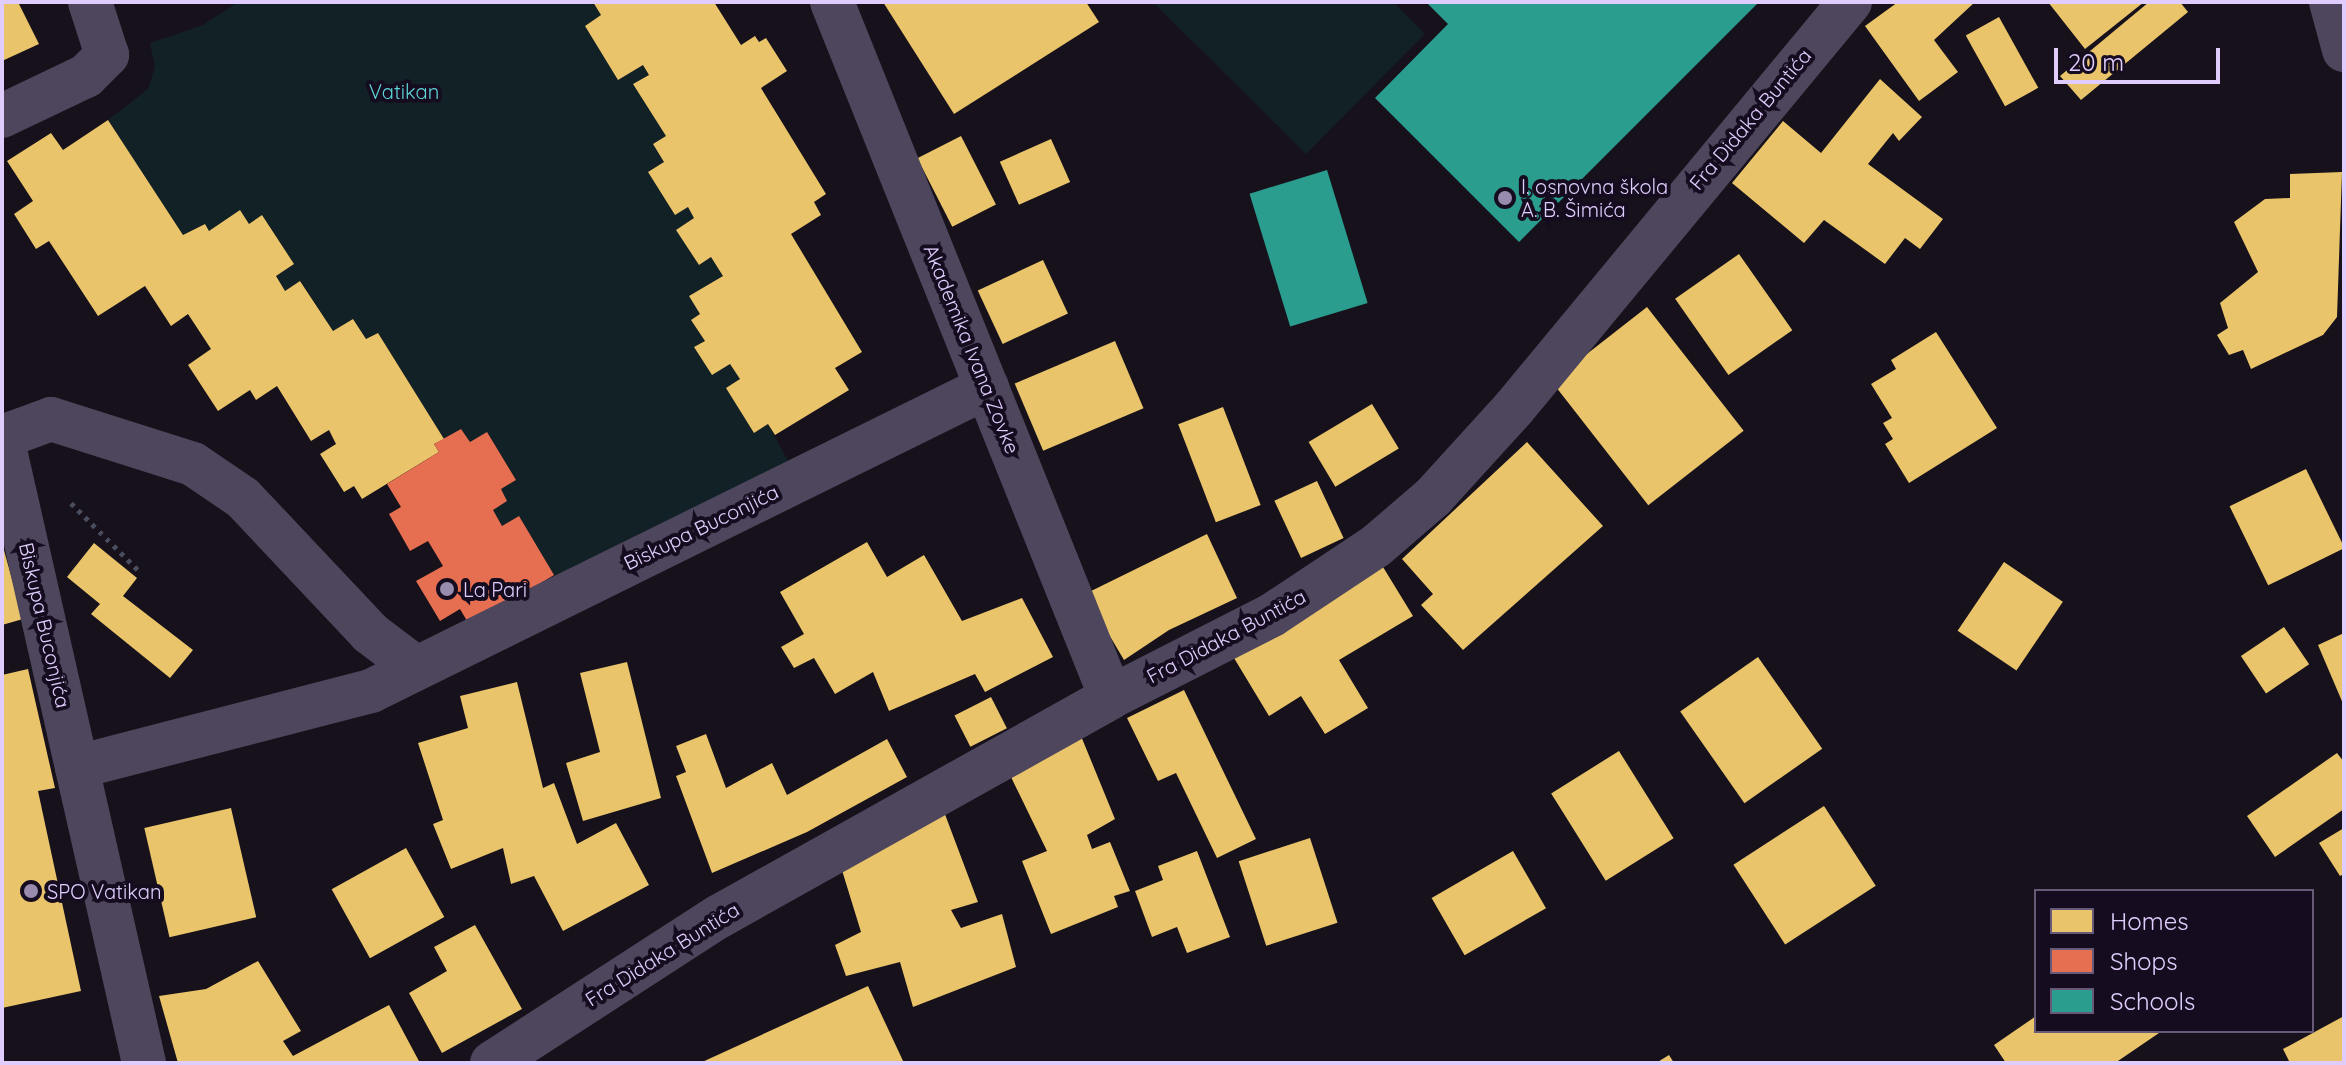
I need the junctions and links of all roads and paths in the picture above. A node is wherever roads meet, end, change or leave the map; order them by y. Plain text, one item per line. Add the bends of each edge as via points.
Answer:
1 (90, 2) edge
2 (832, 2) edge
3 (1850, 2) edge
4 (2331, 2) edge
5 (2344, 50) edge
6 (2, 116) edge
7 (987, 387) junction
8 (11, 434) edge
9 (141, 573) dead end
10 (415, 667) junction
11 (1111, 697) junction
12 (77, 767) junction
13 (144, 1063) edge
14 (492, 1063) edge

1 - 6 street via 107,55 86,76
2 - 7 street, Akademika Ivana Zovke
3 - 11 street, Fra Didaka Buntića via 1433,497 1376,546 1272,615
4 - 5 street
7 - 10 street, Biskupa Buconjića
7 - 11 street, Akademika Ivana Zovke
8 - 9 path
8 - 10 street via 51,419 193,464 243,498 360,624
8 - 12 street, Biskupa Buconjića
10 - 12 street, Biskupa Buconjića via 371,691
11 - 14 street, Fra Didaka Buntića via 718,917
12 - 13 street, Biskupa Buconjića

